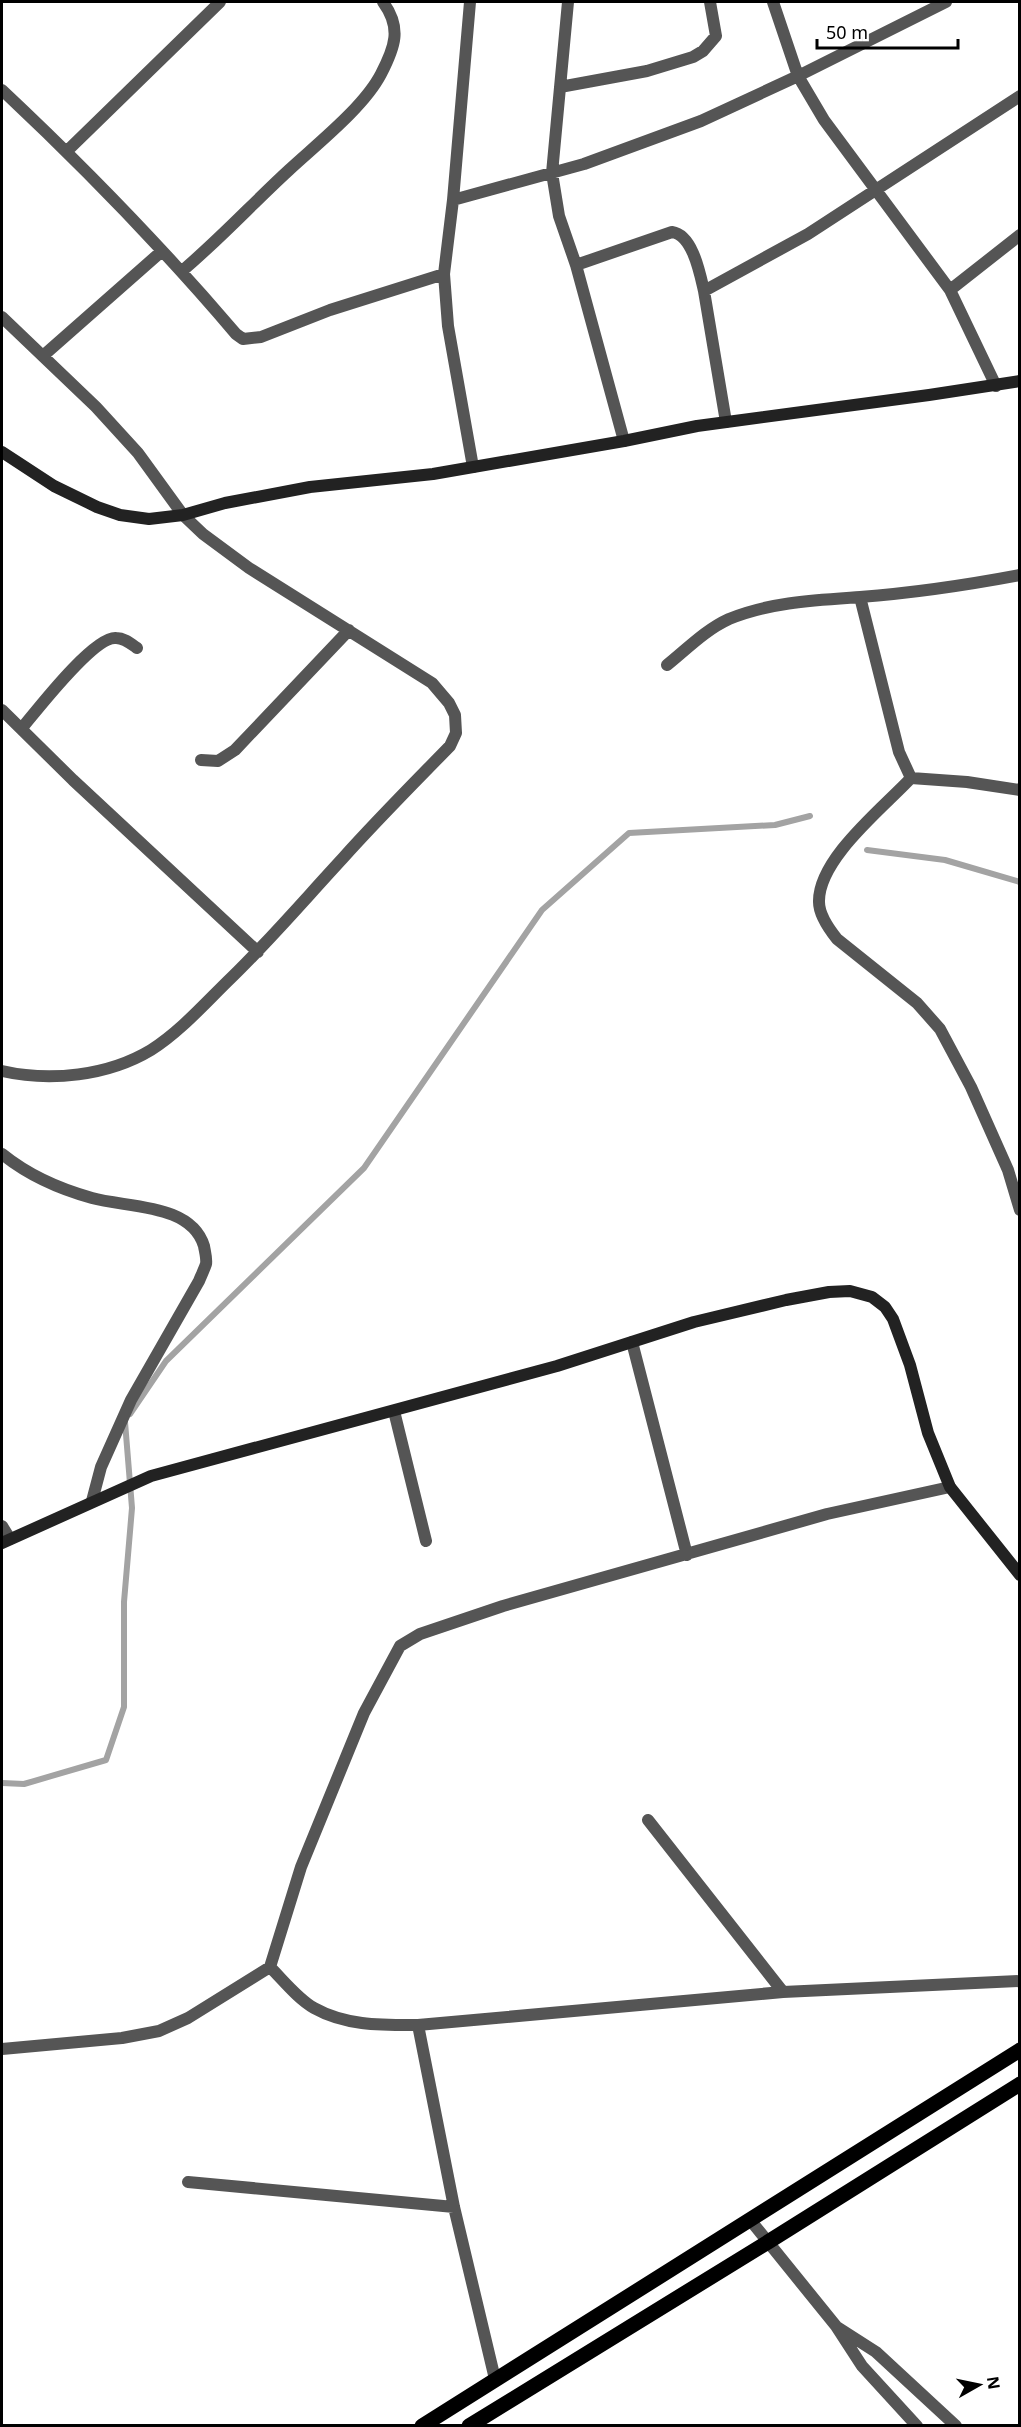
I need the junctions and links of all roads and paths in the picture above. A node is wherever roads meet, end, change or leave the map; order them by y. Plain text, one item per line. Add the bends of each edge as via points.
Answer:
1 (220, 2) edge
2 (383, 2) edge
3 (470, 2) edge
4 (568, 2) edge
5 (710, 2) edge
6 (773, 2) edge
7 (946, 2) edge
8 (798, 76) junction
9 (560, 87) junction
10 (2, 90) edge
11 (1020, 96) edge
12 (67, 151) junction
13 (552, 173) junction
14 (874, 190) junction
15 (453, 200) junction
16 (1020, 235) edge
17 (162, 251) junction
18 (576, 265) junction
19 (182, 271) junction
20 (444, 274) junction
21 (950, 290) junction
22 (704, 291) junction
23 (2, 317) edge
24 (44, 355) junction
25 (1020, 381) edge
26 (996, 386) junction
27 (726, 422) junction
28 (624, 441) junction
29 (2, 452) edge
30 (473, 467) junction
31 (183, 515) junction
32 (1020, 575) edge
33 (860, 597) junction
34 (349, 630) junction
35 (137, 648) dead end
36 (667, 665) dead end
37 (2, 710) edge
38 (22, 728) junction
39 (201, 760) dead end
40 (911, 778) junction
41 (1020, 790) edge
42 (258, 952) junction
43 (2, 1071) edge
44 (2, 1154) edge
45 (1014, 1169) edge
46 (1020, 1210) edge
47 (632, 1342) junction
48 (394, 1411) junction
49 (950, 1488) junction
50 (92, 1501) junction
51 (2, 1526) edge
52 (6, 1541) edge
53 (426, 1541) dead end
54 (687, 1555) junction
55 (1020, 1575) edge
56 (648, 1820) dead end
57 (270, 1967) junction
58 (1020, 1981) edge
59 (783, 1992) junction
60 (418, 2025) junction
61 (2, 2049) edge
62 (1020, 2050) edge
63 (1020, 2084) edge
64 (188, 2182) dead end
65 (454, 2207) junction
66 (751, 2221) junction
67 (768, 2242) junction
68 (836, 2326) junction
69 (495, 2379) junction
70 (422, 2426) edge
71 (469, 2426) edge
72 (917, 2426) edge
73 (956, 2426) edge

1 - 12 street
2 - 19 street via 391,12 395,39 373,87 340,123
3 - 15 street
4 - 9 street
5 - 9 street via 716,36 693,57 647,71
6 - 8 street
7 - 8 street
8 - 13 street via 701,121
8 - 14 street
9 - 13 street
10 - 12 street
11 - 14 street
12 - 17 street
13 - 15 street
13 - 18 street via 559,216
14 - 21 street
14 - 22 street via 808,234
15 - 20 street
16 - 21 street
17 - 19 street
17 - 24 street
18 - 22 street via 678,233 689,248
18 - 28 street
19 - 20 street via 236,334 246,339
20 - 30 street via 448,326
21 - 26 street
22 - 27 street
23 - 24 street
24 - 31 street via 138,453
25 - 26 street
26 - 27 street
27 - 28 street
28 - 30 street
29 - 31 street via 54,486 97,507 149,519
30 - 31 street via 310,487
31 - 34 street via 249,568
32 - 33 street
33 - 36 street via 806,601 730,619 707,631
33 - 40 street via 899,752
34 - 39 street via 235,750 218,761
34 - 42 street via 432,683 455,715 456,733 450,747
35 - 38 street via 114,637 100,643
37 - 38 street
38 - 42 street
40 - 41 street
40 - 45 street via 832,864 822,884 819,905 837,939 917,1003 940,1029
42 - 43 street via 192,1016 150,1050 118,1065 52,1076
44 - 50 street via 52,1185 92,1198 170,1213 201,1236 205,1251 206,1263 199,1281 131,1400 101,1467
45 - 46 street
47 - 48 street
47 - 49 street via 786,1300 850,1291 872,1297 885,1307 899,1330 928,1433
47 - 54 street
48 - 50 street via 151,1476
48 - 53 street
49 - 54 street via 827,1514
49 - 55 street
50 - 52 street
51 - 52 street
54 - 57 street via 453,1622 400,1646 364,1713 301,1867
56 - 59 street
57 - 60 street via 313,2007 337,2017 370,2025
57 - 61 street via 188,2018 159,2031
58 - 59 street
59 - 60 street
60 - 65 street
62 - 66 main road
63 - 67 main road
64 - 65 street
65 - 69 street
66 - 67 street
66 - 69 main road
67 - 68 street
67 - 71 main road
68 - 72 street via 862,2366
68 - 73 street via 876,2352
69 - 70 main road

